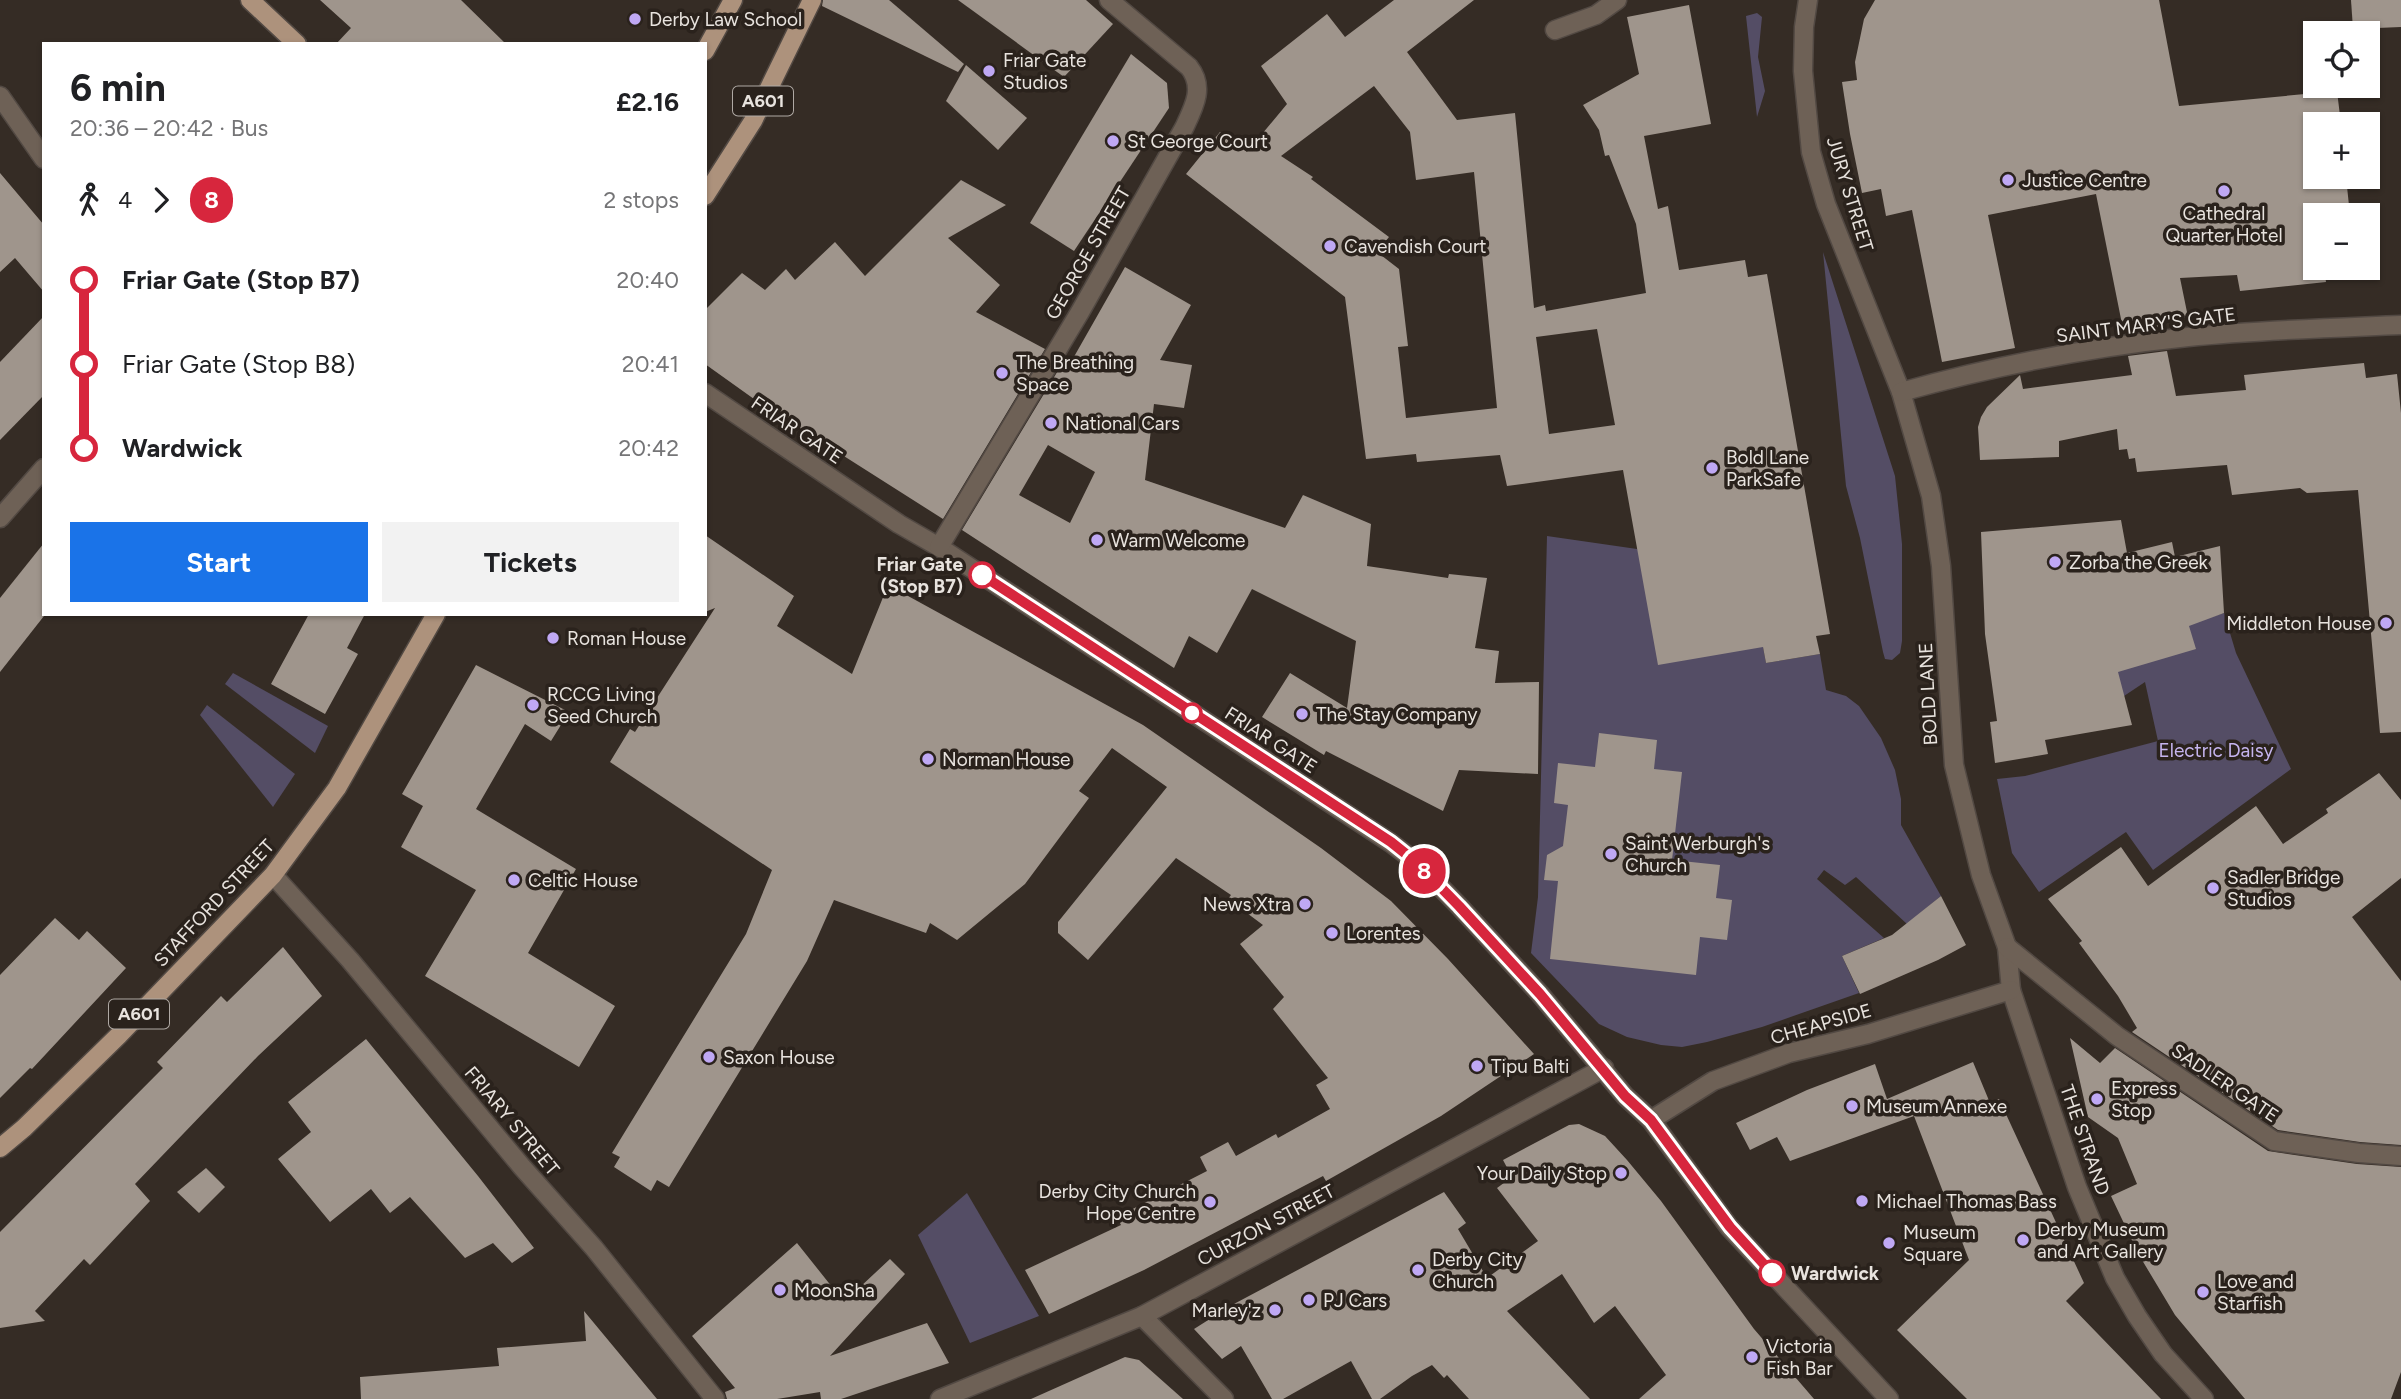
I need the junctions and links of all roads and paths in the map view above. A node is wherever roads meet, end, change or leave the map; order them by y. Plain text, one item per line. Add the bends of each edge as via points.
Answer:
1 (250, 0) edge
2 (733, 0) edge
3 (812, 0) edge
4 (1110, 0) edge
5 (1617, 0) edge
6 (1808, 0) edge
7 (1555, 30) dead end
8 (295, 42) edge
9 (707, 47) edge
10 (0, 96) edge
11 (42, 156) edge
12 (707, 193) edge
13 (2401, 325) edge
14 (1901, 392) junction
15 (707, 394) edge
16 (42, 470) edge
17 (0, 518) edge
18 (939, 547) junction
19 (435, 616) edge
20 (273, 875) junction
21 (2007, 947) junction
22 (2011, 990) junction
23 (1604, 1068) junction
24 (1651, 1120) junction
25 (0, 1147) edge
26 (2401, 1156) edge
27 (1142, 1316) junction
28 (715, 1399) edge
29 (940, 1399) edge
30 (1224, 1399) edge
31 (1889, 1399) edge
32 (2204, 1399) edge

1 - 8 main road
2 - 9 main road
3 - 12 main road, A601 via 753,121
4 - 18 street, GEORGE STREET via 1189,67 1198,84 1197,97 1080,312
5 - 7 street via 1596,15
6 - 14 street, JURY STREET via 1802,71 1811,152 1830,213
10 - 11 street
13 - 14 street, SAINT MARY'S GATE via 2188,337 2012,366
14 - 21 street, BOLD LANE via 1936,525 1954,765 1981,875
15 - 18 street, FRIAR GATE
16 - 17 street
18 - 23 street, FRIAR GATE via 1391,842 1468,915
19 - 20 main road, STAFFORD STREET / A601 via 337,788
20 - 25 main road, STAFFORD STREET / A601 via 119,1035
20 - 28 street, FRIARY STREET via 594,1248
21 - 22 street, BOLD LANE
21 - 26 street, SADLER GATE via 2116,1036 2274,1141
22 - 24 street, CHEAPSIDE via 1789,1053 1713,1081
22 - 32 street, THE STRAND via 2077,1187 2115,1278 2163,1354
23 - 24 street, FRIAR GATE
23 - 27 street, CURZON STREET
24 - 31 street via 1730,1227
27 - 29 street, CURZON STREET
27 - 30 street

